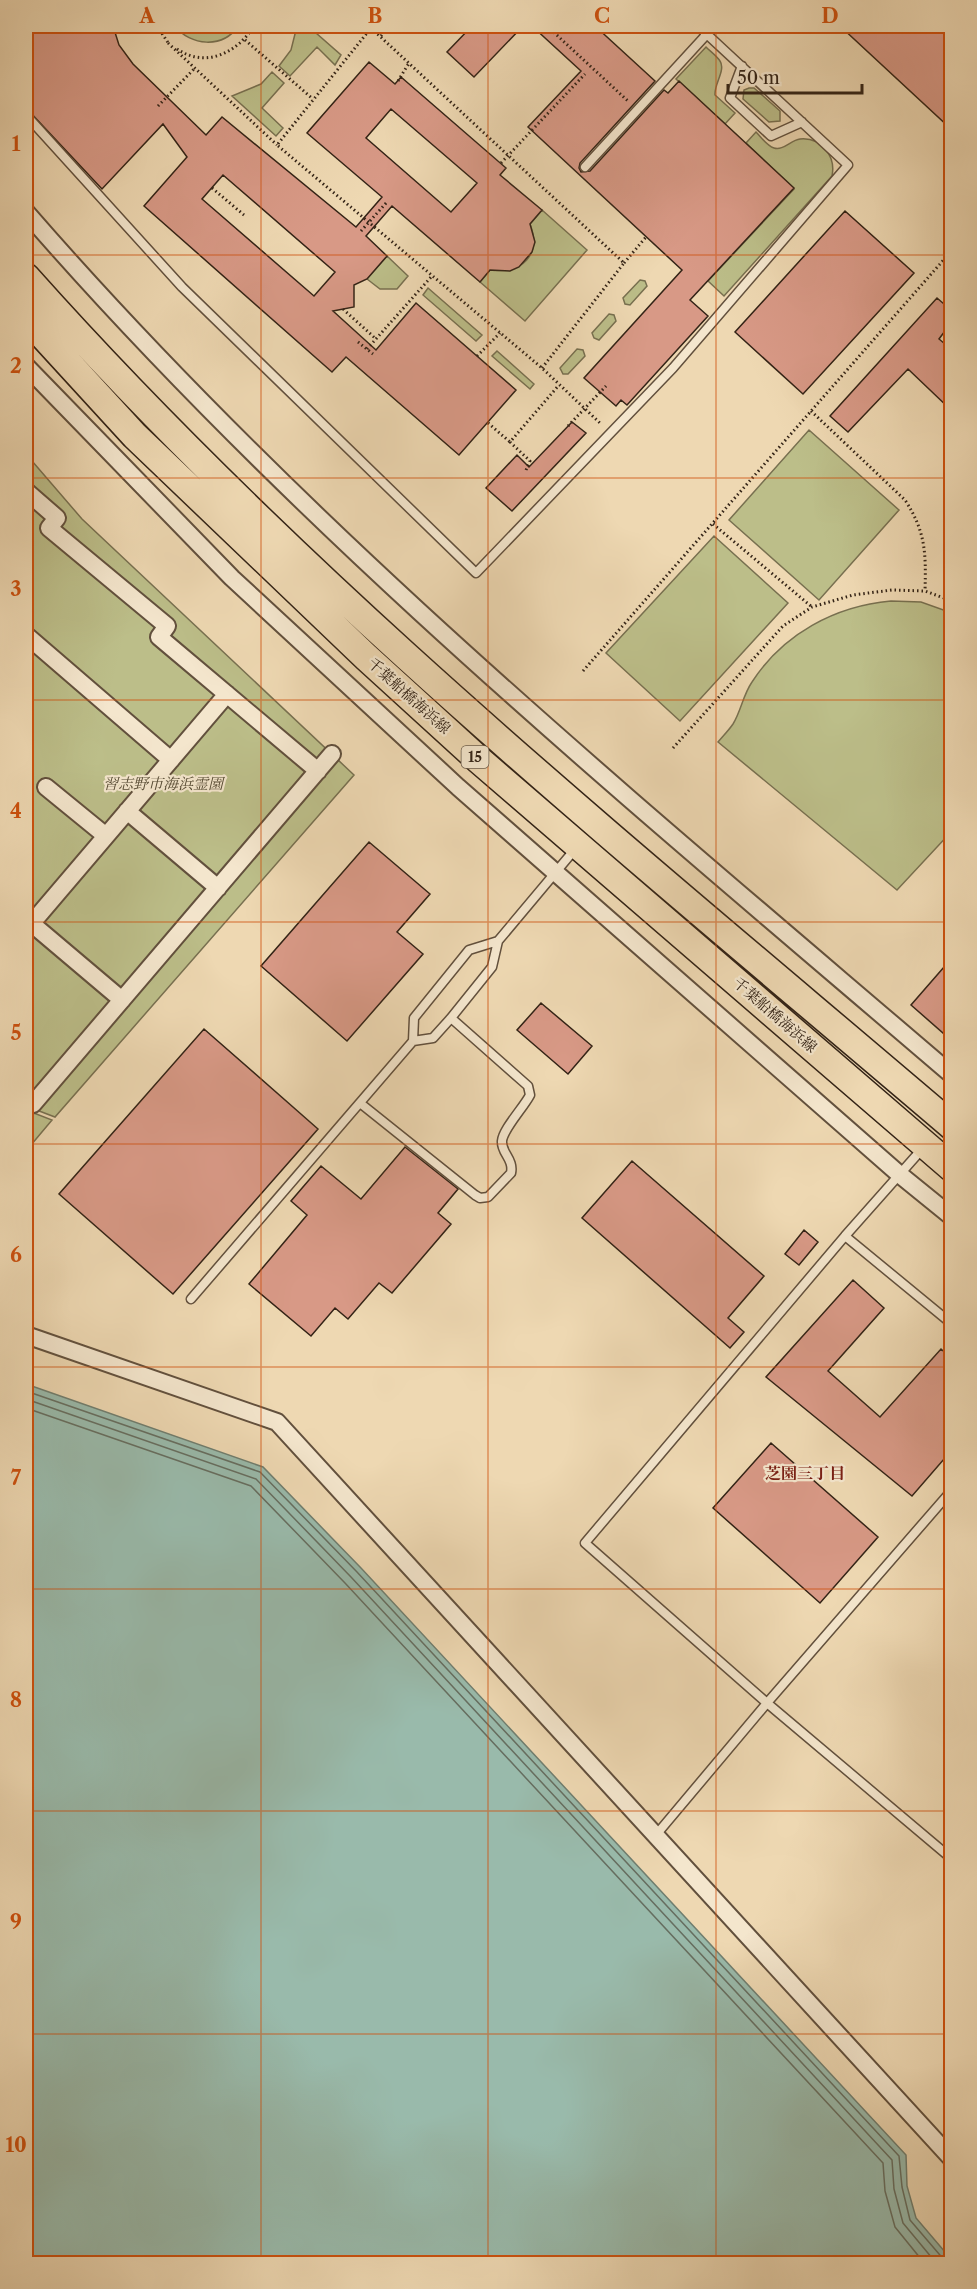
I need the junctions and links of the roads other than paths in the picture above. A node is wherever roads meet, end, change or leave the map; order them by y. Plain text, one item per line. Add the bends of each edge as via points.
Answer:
1 (698, 26) edge
2 (707, 34) junction
3 (742, 66) junction
4 (26, 115) edge
5 (802, 122) junction
6 (585, 167) dead end
7 (26, 212) edge
8 (26, 277) edge
9 (26, 317) edge
10 (26, 366) edge
11 (26, 491) edge
12 (26, 635) edge
13 (227, 694) junction
14 (332, 754) dead end
15 (171, 760) junction
16 (318, 771) junction
17 (46, 787) dead end
18 (127, 812) junction
19 (106, 836) junction
20 (578, 845) junction
21 (556, 872) junction
22 (218, 888) junction
23 (28, 926) edge
24 (498, 941) junction
25 (122, 1000) junction
26 (451, 1018) junction
27 (413, 1041) junction
28 (951, 1075) edge
29 (26, 1101) edge
30 (360, 1103) junction
31 (951, 1126) edge
32 (925, 1145) junction
33 (951, 1168) edge
34 (899, 1174) junction
35 (951, 1217) edge
36 (845, 1236) junction
37 (191, 1299) dead end
38 (951, 1324) edge
39 (26, 1335) edge
40 (951, 1490) edge
41 (767, 1703) junction
42 (656, 1835) junction
43 (951, 1859) edge
44 (951, 2159) edge

1 - 2 lane
2 - 3 lane
2 - 6 lane
3 - 5 lane
3 - 5 lane via 730,98 771,136
4 - 5 lane via 182,287 476,573 674,368 848,165
7 - 28 street via 96,293 307,508 531,714
8 - 31 main road, 千葉船橋海浜線 / 15 via 149,411 395,648
9 - 20 main road, 千葉船橋海浜線 / 15 via 135,436 255,552 479,760
10 - 21 street via 232,578
11 - 13 street via 57,518 49,528 166,626 159,637
12 - 15 street
13 - 15 street
13 - 16 street
14 - 16 street
15 - 18 street
16 - 22 street
17 - 19 street
18 - 19 street
18 - 22 street
19 - 23 street
20 - 21 lane
20 - 32 main road, 千葉船橋海浜線 / 15
21 - 24 lane
21 - 34 street
22 - 25 street
23 - 25 street
24 - 26 lane via 492,967
24 - 27 lane via 469,950 414,1018
25 - 29 street via 33,1104
26 - 27 lane via 433,1038
26 - 30 lane via 528,1086 530,1095 502,1138 512,1162 512,1173 488,1197 475,1195
27 - 30 lane
30 - 37 lane
32 - 33 main road, 千葉船橋海浜線 / 15
32 - 34 lane
34 - 35 street
34 - 36 lane
36 - 38 lane
36 - 41 lane via 585,1543
39 - 42 street via 277,1422
40 - 41 lane
41 - 42 lane
41 - 43 lane
42 - 44 street

